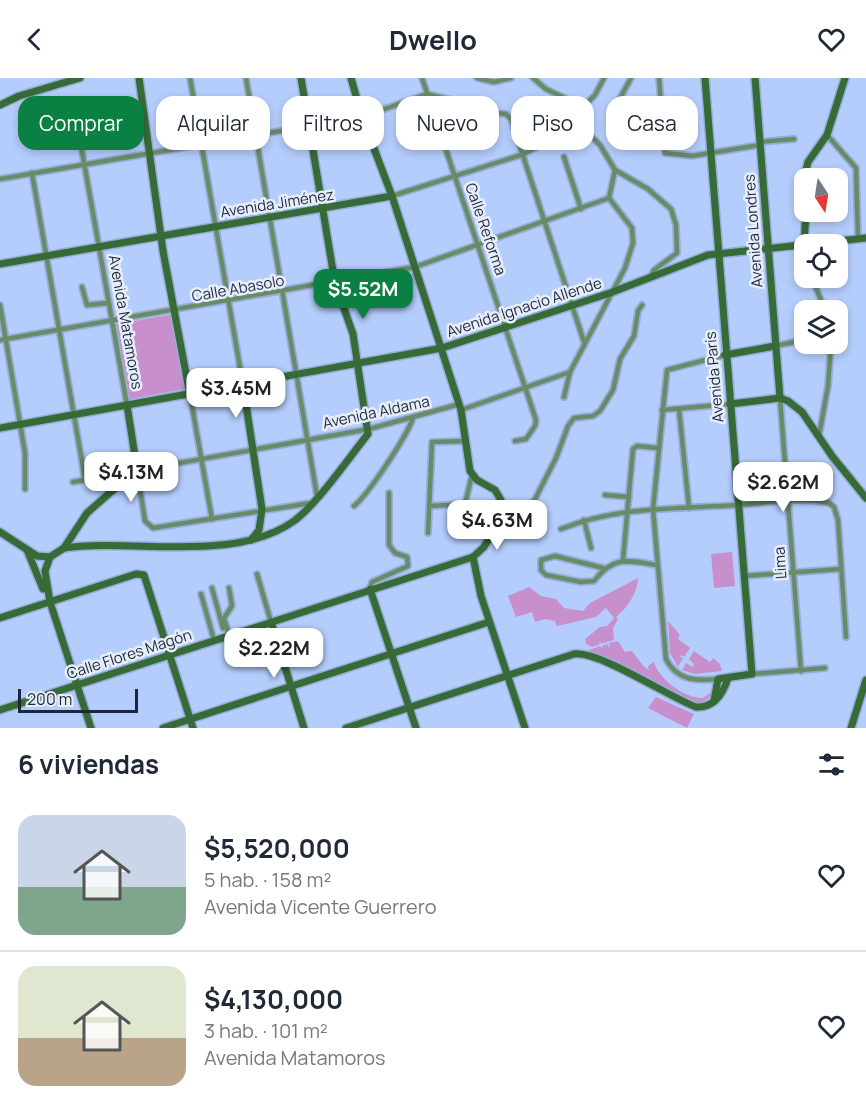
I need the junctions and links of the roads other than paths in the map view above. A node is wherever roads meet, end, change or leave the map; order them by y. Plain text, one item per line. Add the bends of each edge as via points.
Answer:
1 (80, 78) edge
2 (137, 78) edge
3 (190, 78) edge
4 (246, 78) edge
5 (301, 78) edge
6 (351, 78) edge
7 (422, 78) edge
8 (477, 78) edge
9 (511, 78) edge
10 (533, 78) edge
11 (604, 78) edge
12 (631, 78) edge
13 (658, 78) edge
14 (705, 78) edge
15 (755, 78) edge
16 (845, 78) edge
17 (427, 94) junction
18 (193, 96) edge
19 (249, 96) edge
20 (304, 96) edge
21 (356, 96) edge
22 (561, 96) edge
23 (593, 96) edge
24 (621, 96) edge
25 (0, 105) edge
26 (384, 109) edge
27 (827, 135) junction
28 (594, 139) edge
29 (794, 139) dead end
30 (760, 143) junction
31 (82, 150) edge
32 (159, 150) edge
33 (203, 150) edge
34 (258, 150) edge
35 (313, 150) edge
36 (375, 150) edge
37 (531, 150) edge
38 (148, 152) junction
39 (712, 153) junction
40 (521, 155) junction
41 (564, 157) dead end
42 (85, 163) junction
43 (806, 168) edge
44 (615, 170) junction
45 (32, 173) junction
46 (454, 174) junction
47 (0, 179) edge
48 (866, 182) edge
49 (858, 183) junction
50 (392, 196) junction
51 (609, 198) junction
52 (323, 209) junction
53 (581, 209) junction
54 (269, 218) junction
55 (545, 222) junction
56 (216, 227) junction
57 (163, 236) junction
58 (862, 238) edge
59 (480, 245) junction
60 (794, 245) edge
61 (99, 247) junction
62 (768, 248) junction
63 (718, 254) junction
64 (45, 256) junction
65 (0, 264) edge
66 (415, 267) junction
67 (650, 278) junction
68 (335, 283) junction
69 (82, 287) dead end
70 (282, 292) junction
71 (610, 293) junction
72 (228, 301) junction
73 (109, 303) junction
74 (0, 305) edge
75 (572, 305) junction
76 (642, 305) dead end
77 (176, 310) junction
78 (112, 322) junction
79 (506, 326) junction
80 (59, 330) junction
81 (3, 340) edge
82 (584, 342) junction
83 (794, 342) edge
84 (775, 346) junction
85 (442, 348) junction
86 (830, 354) edge
87 (725, 356) junction
88 (357, 364) junction
89 (570, 372) junction
90 (296, 375) junction
91 (243, 385) junction
92 (526, 388) junction
93 (190, 395) junction
94 (564, 397) dead end
95 (780, 398) junction
96 (730, 404) junction
97 (128, 405) junction
98 (461, 407) junction
99 (679, 409) junction
100 (662, 410) junction
101 (74, 414) junction
102 (413, 418) junction
103 (20, 424) junction
104 (0, 428) edge
105 (369, 429) junction
106 (819, 438) junction
107 (308, 439) junction
108 (466, 441) junction
109 (515, 441) dead end
110 (253, 448) junction
111 (658, 448) junction
112 (201, 458) junction
113 (137, 469) junction
114 (472, 475) junction
115 (85, 479) junction
116 (73, 482) dead end
117 (25, 489) dead end
118 (389, 493) dead end
119 (605, 495) dead end
120 (317, 496) junction
121 (628, 497) junction
122 (866, 497) edge
123 (789, 501) junction
124 (311, 502) junction
125 (738, 505) junction
126 (354, 506) dead end
127 (430, 506) junction
128 (689, 508) junction
129 (653, 509) junction
130 (262, 510) junction
131 (627, 511) junction
132 (212, 519) junction
133 (584, 520) junction
134 (498, 523) junction
135 (561, 529) dead end
136 (0, 532) edge
137 (428, 533) dead end
138 (251, 540) junction
139 (64, 548) junction
140 (591, 548) dead end
141 (27, 550) junction
142 (50, 557) junction
143 (472, 557) junction
144 (623, 560) junction
145 (656, 565) junction
146 (603, 568) junction
147 (841, 569) junction
148 (794, 572) junction
149 (257, 574) dead end
150 (744, 576) junction
151 (212, 588) dead end
152 (229, 588) dead end
153 (370, 589) junction
154 (201, 594) dead end
155 (50, 602) junction
156 (0, 618) edge
157 (271, 622) junction
158 (489, 622) junction
159 (227, 636) junction
160 (846, 637) dead end
161 (214, 640) junction
162 (391, 654) junction
163 (169, 655) junction
164 (825, 668) dead end
165 (801, 671) junction
166 (752, 674) junction
167 (507, 676) junction
168 (728, 678) junction
169 (718, 679) junction
170 (866, 680) edge
171 (77, 685) junction
172 (290, 687) junction
173 (714, 701) junction
174 (409, 708) junction
175 (0, 711) edge
176 (190, 719) junction
177 (91, 728) edge
178 (163, 728) edge
179 (193, 728) edge
180 (304, 728) edge
181 (346, 728) edge
182 (416, 728) edge
183 (525, 728) edge
184 (851, 728) edge

1 - 25 main road
2 - 38 main road
3 - 18 street
4 - 19 street
5 - 20 main road
6 - 21 main road
7 - 17 street, Calle Reforma
8 - 9 street via 494,82
10 - 22 street
11 - 23 street
12 - 24 street
13 - 39 street via 665,153
14 - 39 main road, Avenida París
15 - 30 main road, Avenida Londres
16 - 27 main road
17 - 26 street
17 - 40 street via 475,111 509,116
17 - 46 street, Calle Reforma
27 - 43 main road
27 - 49 street via 854,165
28 - 44 street
29 - 30 street
30 - 39 street
30 - 62 main road, Avenida Londres
31 - 42 street, Avenida Matamoros
32 - 38 street
33 - 56 street
34 - 54 street
35 - 52 main road
36 - 50 main road
37 - 40 street, Avenida Jiménez
38 - 42 street
38 - 57 main road
39 - 63 main road, Avenida París
40 - 46 street, Avenida Jiménez
40 - 55 street
41 - 53 street
42 - 45 street
42 - 61 street, Avenida Matamoros
44 - 51 street
44 - 67 street via 648,189 671,209 677,253 654,270
45 - 47 street
45 - 64 street
46 - 50 street, Avenida Jiménez
46 - 59 street, Calle Reforma
48 - 49 street
49 - 58 street
50 - 52 main road, Avenida Jiménez
50 - 66 main road
51 - 53 street, Calle Abasolo
51 - 71 street via 634,236 625,268
52 - 54 main road, Avenida Jiménez
52 - 68 main road
53 - 55 street, Calle Abasolo
54 - 56 main road, Avenida Jiménez
54 - 70 street
55 - 59 street, Calle Abasolo
55 - 75 street
56 - 57 main road, Avenida Jiménez
56 - 72 street
57 - 61 main road, Avenida Jiménez
57 - 77 main road
59 - 66 street, Calle Abasolo
59 - 79 street, Calle Reforma
60 - 62 main road, Avenida Ignacio Allende
61 - 64 main road, Avenida Jiménez
61 - 73 street, Avenida Matamoros
62 - 63 main road, Avenida Ignacio Allende
62 - 84 main road, Avenida Londres
63 - 67 main road, Avenida Ignacio Allende
63 - 87 main road, Avenida París
64 - 65 main road, Avenida Jiménez
64 - 80 street
66 - 68 street, Calle Abasolo
66 - 85 main road
67 - 71 main road, Avenida Ignacio Allende
68 - 70 street, Calle Abasolo
68 - 88 main road via 351,323
69 - 73 street via 87,305
70 - 72 street, Calle Abasolo
70 - 90 street
71 - 75 main road, Avenida Ignacio Allende
71 - 82 street
72 - 77 street, Calle Abasolo
72 - 91 street
73 - 78 street, Avenida Matamoros
74 - 81 street
75 - 79 main road, Avenida Ignacio Allende
75 - 82 street
76 - 134 street via 634,336 620,359 613,390 600,411 593,416 574,418 534,501
77 - 78 street, Calle Abasolo
77 - 93 main road
78 - 80 street, Calle Abasolo
78 - 97 street, Avenida Matamoros
79 - 85 main road, Avenida Ignacio Allende
79 - 92 street, Calle Reforma
80 - 81 street, Calle Abasolo
80 - 101 street
81 - 103 street
82 - 89 street
83 - 84 street
84 - 87 main road
84 - 95 main road, Lima
85 - 88 main road, Avenida Ignacio Allende
85 - 98 main road
86 - 106 street
87 - 96 main road, Avenida París
87 - 100 street via 667,370
88 - 90 main road, Avenida Ignacio Allende
88 - 105 main road
89 - 92 street, Avenida Aldama
89 - 94 street
90 - 91 main road, Avenida Ignacio Allende
90 - 107 street
91 - 93 main road, Avenida Ignacio Allende
91 - 110 main road
92 - 98 street, Avenida Aldama
92 - 109 street, Calle Reforma via 536,423 526,439
93 - 97 main road, Avenida Ignacio Allende
93 - 112 street
95 - 96 main road
95 - 106 main road via 802,412
95 - 123 street, Lima
96 - 99 street
96 - 125 main road, Avenida París
97 - 101 main road, Avenida Ignacio Allende
97 - 113 main road, Avenida Matamoros
98 - 102 street, Avenida Aldama
98 - 108 main road
99 - 100 street
99 - 128 street
100 - 111 street
101 - 103 main road, Avenida Ignacio Allende
101 - 115 street
102 - 105 street, Avenida Aldama
102 - 126 street via 368,494
103 - 104 main road, Avenida Ignacio Allende
103 - 117 street
105 - 107 street, Avenida Aldama
105 - 120 main road
106 - 122 main road
107 - 110 street, Avenida Aldama
107 - 120 street
108 - 114 main road
108 - 127 street via 432,442
110 - 112 street, Avenida Aldama
110 - 130 main road
111 - 121 street via 633,447
111 - 129 street
112 - 113 street, Avenida Aldama
112 - 132 street
113 - 115 street, Avenida Aldama
113 - 132 street, Avenida Matamoros via 149,526 158,529
113 - 139 main road via 87,513
114 - 127 street via 465,504
114 - 134 main road via 498,494 502,511
115 - 116 street, Avenida Aldama
118 - 153 street via 389,545 395,554 407,557 408,566 372,582
119 - 121 street
120 - 124 main road
121 - 131 street
123 - 125 street
123 - 147 street via 826,502 834,507
123 - 148 street, Lima
124 - 130 street
124 - 138 main road via 293,522
125 - 128 street
125 - 150 main road, Avenida París
127 - 137 street
128 - 129 street
129 - 131 street
129 - 145 street
130 - 132 street
130 - 138 main road via 259,530
131 - 133 street
131 - 144 street
133 - 135 street
133 - 140 street
134 - 143 main road via 484,547
136 - 141 main road
138 - 139 main road
139 - 142 main road
141 - 142 main road
141 - 155 main road
142 - 155 main road via 45,576
143 - 153 main road, Calle Flores Magón
143 - 158 main road
144 - 145 street
144 - 146 street
145 - 169 street via 664,653 669,666 686,678
146 - 146 street via 594,581 587,583 546,575 540,563 550,556
147 - 148 street
147 - 160 street
148 - 150 street
148 - 165 street, Lima
149 - 157 street
150 - 166 main road, Avenida París
151 - 159 street
152 - 159 street via 232,606 224,618
153 - 157 main road, Calle Flores Magón
153 - 162 main road
154 - 161 street
155 - 156 main road
155 - 163 main road via 139,574 144,578
155 - 171 main road
157 - 159 main road, Calle Flores Magón
157 - 172 main road
158 - 162 main road
158 - 167 main road
159 - 161 main road, Calle Flores Magón
161 - 163 main road, Calle Flores Magón
162 - 172 main road
162 - 174 main road
163 - 171 main road, Calle Flores Magón
163 - 176 main road
164 - 165 street
165 - 166 street
166 - 168 main road
167 - 173 main road via 579,653 602,660 696,707
167 - 174 main road
167 - 183 main road
168 - 169 main road
168 - 173 main road
169 - 173 main road
170 - 184 main road
171 - 175 main road, Calle Flores Magón
171 - 177 main road
172 - 176 main road
172 - 180 main road
174 - 181 main road
174 - 182 main road
176 - 178 main road
176 - 179 main road

